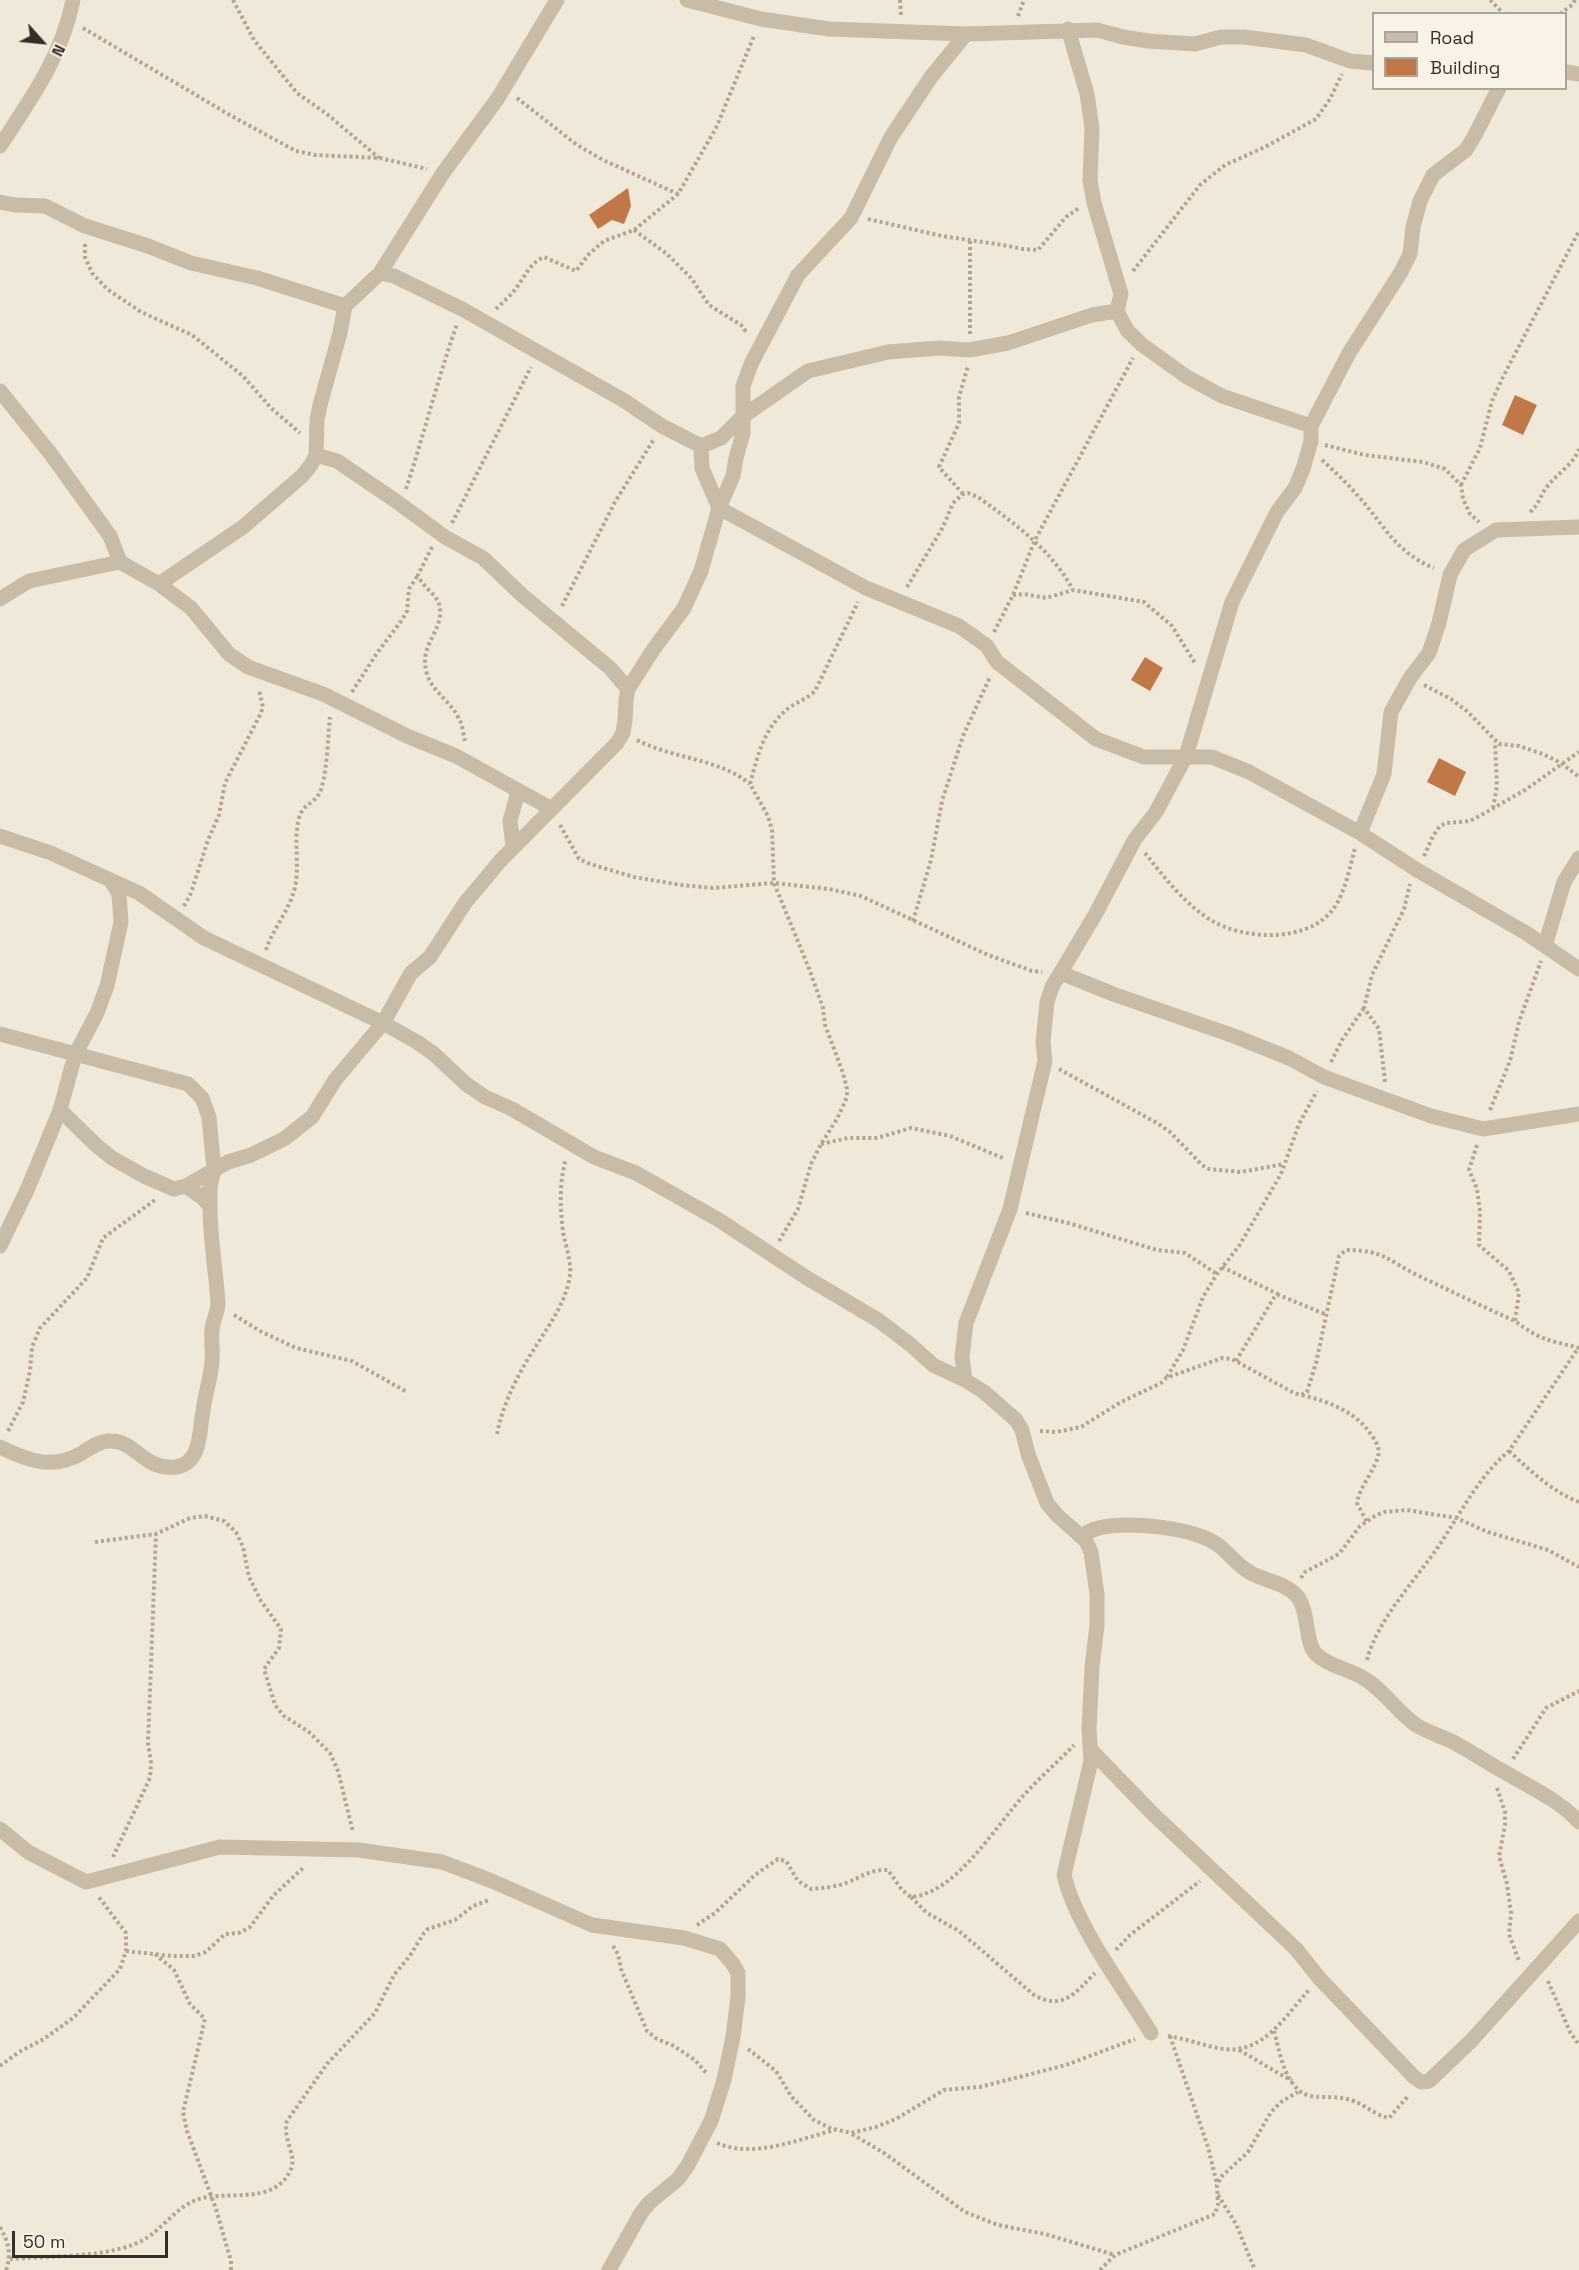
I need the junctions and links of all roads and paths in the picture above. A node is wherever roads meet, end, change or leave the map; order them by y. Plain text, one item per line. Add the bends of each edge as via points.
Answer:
1 (73, 0) edge
2 (233, 0) edge
3 (557, 0) edge
4 (687, 0) edge
5 (1490, 0) edge
6 (1575, 0) edge
7 (1502, 12) edge
8 (1563, 12) edge
9 (761, 19) junction
10 (69, 20) junction
11 (1068, 29) junction
12 (966, 34) junction
13 (1350, 61) junction
14 (1372, 63) edge
15 (504, 88) junction
16 (1498, 90) edge
17 (0, 146) edge
18 (380, 158) junction
19 (443, 173) junction
20 (678, 194) junction
21 (0, 202) edge
22 (1094, 203) junction
23 (854, 213) junction
24 (85, 226) junction
25 (634, 230) junction
26 (1579, 231) edge
27 (970, 241) junction
28 (380, 273) junction
29 (1121, 294) junction
30 (345, 306) junction
31 (462, 309) junction
32 (1117, 311) junction
33 (481, 320) junction
34 (1141, 344) junction
35 (969, 350) junction
36 (538, 352) junction
37 (752, 362) junction
38 (0, 391) edge
39 (742, 417) junction
40 (662, 426) junction
41 (1310, 438) junction
42 (701, 446) junction
43 (316, 450) junction
44 (1579, 452) edge
45 (1461, 485) junction
46 (963, 494) junction
47 (400, 504) junction
48 (719, 508) junction
49 (1579, 527) edge
50 (1502, 530) junction
51 (442, 535) junction
52 (1035, 540) junction
53 (120, 562) junction
54 (418, 575) junction
55 (1450, 575) junction
56 (159, 584) junction
57 (866, 588) junction
58 (1073, 590) junction
59 (1013, 594) junction
60 (0, 599) edge
61 (897, 602) junction
62 (553, 622) junction
63 (987, 646) junction
64 (997, 663) junction
65 (254, 669) junction
66 (1410, 678) junction
67 (1207, 681) junction
68 (628, 689) junction
69 (338, 702) junction
70 (622, 733) junction
71 (1495, 741) junction
72 (1579, 752) edge
73 (1186, 756) junction
74 (1562, 763) junction
75 (471, 765) junction
76 (1579, 777) edge
77 (750, 784) junction
78 (518, 790) junction
79 (550, 808) junction
80 (1492, 809) junction
81 (1360, 833) junction
82 (0, 836) edge
83 (1135, 840) junction
84 (513, 846) junction
85 (1579, 858) edge
86 (1418, 870) junction
87 (111, 881) junction
88 (774, 883) junction
89 (176, 919) junction
90 (913, 921) junction
91 (1545, 946) junction
92 (262, 965) junction
93 (1579, 969) edge
94 (1061, 973) junction
95 (1364, 1008) junction
96 (383, 1023) junction
97 (0, 1034) edge
98 (75, 1055) junction
99 (1046, 1061) junction
100 (1324, 1077) junction
101 (1387, 1100) junction
102 (60, 1110) junction
103 (1579, 1114) edge
104 (1483, 1129) junction
105 (569, 1144) junction
106 (821, 1144) junction
107 (1284, 1164) junction
108 (214, 1170) junction
109 (1020, 1170) junction
110 (180, 1187) junction
111 (210, 1207) junction
112 (1010, 1209) junction
113 (0, 1246) edge
114 (772, 1255) junction
115 (1222, 1267) junction
116 (1217, 1274) junction
117 (1279, 1295) junction
118 (218, 1305) junction
119 (1327, 1315) junction
120 (1515, 1322) junction
121 (1579, 1347) edge
122 (1236, 1361) junction
123 (1166, 1378) junction
124 (965, 1380) junction
125 (407, 1392) dead end
126 (1301, 1395) junction
127 (1022, 1430) junction
128 (497, 1434) dead end
129 (0, 1448) edge
130 (1509, 1451) junction
131 (1579, 1502) edge
132 (1456, 1518) junction
133 (1367, 1522) junction
134 (156, 1534) junction
135 (1082, 1535) junction
136 (95, 1542) dead end
137 (1579, 1567) edge
138 (1292, 1592) junction
139 (1363, 1677) junction
140 (1579, 1691) edge
141 (1089, 1728) junction
142 (1091, 1750) junction
143 (1500, 1778) junction
144 (1579, 1822) edge
145 (0, 1829) edge
146 (327, 1848) junction
147 (359, 1850) junction
148 (1212, 1871) junction
149 (105, 1878) junction
150 (86, 1882) junction
151 (522, 1894) junction
152 (911, 1897) junction
153 (1579, 1921) edge
154 (599, 1926) junction
155 (684, 1938) junction
156 (126, 1952) junction
157 (155, 1954) junction
158 (1106, 1961) junction
159 (1541, 1964) junction
160 (1527, 1977) junction
161 (1320, 1979) junction
162 (1274, 2031) junction
163 (1151, 2033) junction
164 (1170, 2036) junction
165 (733, 2037) junction
166 (1579, 2045) edge
167 (1238, 2050) junction
168 (0, 2066) edge
169 (1292, 2082) junction
170 (1426, 2082) junction
171 (720, 2091) junction
172 (1299, 2092) junction
173 (836, 2129) junction
174 (705, 2132) junction
175 (851, 2133) junction
176 (1218, 2185) junction
177 (1218, 2194) junction
178 (212, 2196) junction
179 (0, 2227) edge
180 (1115, 2255) junction
181 (10, 2259) junction
182 (6, 2270) edge
183 (231, 2270) edge
184 (609, 2270) edge
185 (1100, 2270) edge
186 (1255, 2270) edge

1 - 10 street
2 - 18 path via 254,40 297,93
3 - 15 street
4 - 9 street
5 - 7 path
6 - 8 path
9 - 12 street via 829,29
9 - 20 path via 716,128
10 - 17 street via 43,82
10 - 18 path via 296,151
11 - 12 street
11 - 13 street via 1195,44 1221,37 1267,39 1306,45
11 - 22 street via 1088,94 1092,128 1089,180
12 - 23 street via 931,77 881,152
13 - 14 street
13 - 29 path via 1316,119 1225,165 1200,185 1134,269
15 - 19 street
15 - 20 path via 577,145
16 - 41 street via 1466,150 1433,175 1420,201 1410,254 1349,353
18 - 19 path
19 - 28 street
20 - 25 path
21 - 24 street via 45,206
22 - 27 path via 1074,210 1038,250
22 - 29 street
23 - 27 path via 875,222
23 - 37 street via 798,275
24 - 30 street via 191,263 257,278
24 - 43 path via 85,257 92,273 107,289 141,312 192,335 243,376
25 - 33 path via 604,241 576,271 544,257 539,259 515,290
25 - 37 path via 670,257 691,278 709,305 745,329
26 - 45 path via 1503,377 1492,401 1480,448
27 - 35 path
28 - 30 street
28 - 31 street
29 - 32 street
30 - 43 street via 320,405
31 - 33 street
31 - 47 path
32 - 34 street via 1127,330
32 - 35 street via 1092,315 1008,343
33 - 36 street
34 - 41 street via 1187,377
34 - 52 path
35 - 39 street via 888,352 808,371
35 - 46 path via 959,397 959,423 939,467
36 - 40 street
36 - 51 path
37 - 39 street via 743,386
38 - 53 street via 110,536
39 - 42 street via 721,438
39 - 48 street via 743,433 733,476
40 - 42 street
40 - 62 path via 615,502
41 - 45 path via 1365,455 1423,462 1445,469
41 - 55 path via 1405,552
41 - 67 street via 1294,488 1277,512 1232,602
42 - 48 street via 702,468
43 - 47 street
43 - 56 street via 302,476 267,507
44 - 50 path via 1545,490 1537,506
45 - 50 path via 1470,514
46 - 52 path via 978,497
46 - 61 path via 953,503
47 - 51 street
48 - 57 street
48 - 68 street via 693,591
49 - 50 street
50 - 55 street via 1464,549
51 - 54 path
51 - 62 street via 483,558
52 - 58 path via 1056,562
52 - 59 path
53 - 56 street
53 - 60 street via 30,581
54 - 69 path via 409,589 402,620
54 - 75 path via 440,603 441,612 424,661 428,677 436,693 460,720
55 - 66 street via 1432,646
56 - 65 street via 191,608 228,654
57 - 61 street
57 - 77 path via 815,691 770,726
58 - 59 path via 1046,598
58 - 67 path via 1144,602 1172,626
59 - 63 path
61 - 63 street via 959,626
62 - 68 street via 610,668
63 - 64 street
64 - 73 street via 1096,739 1144,757
64 - 90 path via 963,736 942,801 931,860
65 - 69 street
65 - 89 path via 261,713 225,783 219,815 198,874
66 - 71 path via 1451,699 1485,727
66 - 81 street via 1392,712 1384,774
67 - 73 street
68 - 70 street
69 - 75 street
69 - 92 path via 324,779 319,794 301,811 295,835 295,887
70 - 77 path via 652,748 738,774
70 - 79 street via 617,743
71 - 74 path
71 - 80 path via 1497,786
72 - 74 path
73 - 81 street via 1212,757 1249,772
73 - 83 street via 1156,812
74 - 76 path
74 - 80 path
75 - 78 street
77 - 88 path via 772,830
78 - 79 street
78 - 84 street via 510,821
79 - 84 street
79 - 88 path via 579,859 590,864 681,885 713,888
80 - 86 path via 1470,820 1440,826
81 - 83 path via 1335,908 1310,928 1293,934 1266,935 1242,932 1211,920 1175,891
81 - 86 street
82 - 87 street via 51,853
83 - 94 street
84 - 96 street via 465,903 430,957 411,973
85 - 91 street via 1564,882
86 - 91 street
86 - 95 path via 1372,975
87 - 89 street via 139,893
87 - 98 street via 118,894 121,922 107,986
88 - 90 path via 861,896
88 - 106 path via 810,971 847,1089 837,1119
89 - 92 street via 204,938
90 - 94 path via 1032,971
91 - 93 street
91 - 104 path via 1510,1061
92 - 96 street
94 - 99 street via 1047,1002 1043,1042
94 - 100 street via 1289,1058
95 - 100 path
95 - 101 path via 1379,1029
96 - 105 street via 434,1054 485,1098 512,1109
96 - 108 street via 335,1080 312,1117 275,1144
97 - 98 street
98 - 102 street
98 - 108 street via 188,1084 202,1098 209,1117
99 - 107 path via 1157,1123 1202,1165 1241,1172
99 - 109 street
100 - 101 street
100 - 107 path via 1299,1124
101 - 104 street
102 - 110 street via 112,1158 144,1176
102 - 113 street
103 - 104 street
104 - 120 path via 1469,1170 1480,1210 1479,1245 1509,1271 1519,1293
105 - 114 street via 636,1173
105 - 128 path via 560,1208 571,1270 569,1282 554,1320 535,1347 501,1414
106 - 109 path via 876,1138 911,1128 931,1130 996,1154
106 - 114 path via 805,1180 798,1209
107 - 115 path via 1265,1203
108 - 110 street
108 - 111 street
109 - 112 street
110 - 111 street via 203,1198
110 - 129 path via 103,1238 87,1278 39,1328 23,1402
111 - 118 street
112 - 116 path via 1157,1250 1185,1253
112 - 124 street via 966,1323 962,1358
114 - 124 street via 879,1320 933,1365
115 - 116 path
115 - 117 path
116 - 123 path
117 - 119 path
117 - 122 path via 1271,1301
118 - 125 path via 296,1348 352,1361
118 - 129 street via 199,1441 187,1464 159,1467 124,1442 108,1440 71,1460 47,1464
119 - 120 path via 1339,1257 1346,1250 1363,1250 1394,1260
119 - 126 path via 1311,1385
120 - 121 path via 1546,1341
121 - 130 path
122 - 123 path via 1213,1360
122 - 126 path
123 - 127 path via 1081,1427 1056,1432
124 - 127 street via 1002,1406
126 - 133 path via 1353,1414 1377,1443 1377,1460 1357,1503
127 - 135 street via 1047,1503
130 - 131 path via 1543,1481
130 - 132 path via 1478,1482
132 - 133 path via 1407,1510 1384,1512
132 - 137 path via 1488,1533 1548,1550
132 - 139 path via 1390,1613 1370,1649
133 - 138 path via 1339,1554 1305,1572
134 - 136 path
134 - 147 path via 190,1518 205,1516 224,1521 236,1532 249,1577 280,1629 279,1648 264,1669 275,1705 330,1753
134 - 149 path via 150,1778 120,1837
135 - 138 street via 1099,1528 1147,1525 1192,1534 1218,1545 1247,1571
135 - 141 street via 1091,1552 1097,1594
138 - 139 street via 1306,1614 1313,1652 1331,1665
139 - 143 street via 1415,1724 1480,1756
140 - 143 path via 1546,1708
141 - 142 street
141 - 152 path via 1025,1793 960,1872
142 - 148 street
142 - 158 street via 1092,1761 1064,1875 1078,1914
143 - 144 street via 1559,1804
143 - 160 path via 1505,1826 1499,1856 1511,1913 1509,1934
145 - 150 street via 28,1852
146 - 147 street
146 - 149 street via 220,1847
146 - 157 path via 273,1896 250,1927 225,1934 206,1952 194,1956
147 - 151 street via 442,1862
148 - 158 path via 1130,1935
148 - 161 street via 1296,1949
149 - 150 street
150 - 156 path via 126,1934
151 - 154 street
151 - 178 path via 487,1900 455,1920 428,1929 394,1975 375,2013 327,2064 287,2121 284,2130 293,2160 284,2180 261,2193
152 - 155 path via 888,1870 811,1889 798,1881 786,1862 778,1859
152 - 158 path via 1043,2000 1062,2001 1073,1995
153 - 159 street
154 - 155 street
154 - 171 path via 618,1954 647,2031 695,2060
155 - 165 street via 720,1949 738,1973
156 - 157 path
156 - 168 path via 120,1969 73,2018
157 - 178 path via 174,1970 190,2004 205,2019 183,2112
158 - 163 street
159 - 160 street
159 - 166 path
160 - 170 street via 1471,2041
161 - 162 path
161 - 170 street via 1414,2078
162 - 167 path
162 - 169 path
163 - 164 path
163 - 175 path via 1066,2065 980,2087 944,2090 896,2119
164 - 167 path
164 - 176 path
165 - 171 street
165 - 173 path via 776,2071 791,2096 814,2120
167 - 169 path
169 - 172 path
170 - 172 path via 1389,2118 1349,2099
171 - 174 street
172 - 176 path via 1271,2112 1248,2152 1221,2176
173 - 174 path via 765,2148 728,2148
173 - 175 path
174 - 184 street via 678,2179 641,2213
175 - 180 path via 965,2212 998,2225
176 - 177 path
177 - 180 path via 1215,2214
177 - 186 path via 1236,2224
178 - 181 path via 189,2204 132,2246
178 - 183 path
179 - 181 path via 8,2242
180 - 185 path
181 - 182 path

